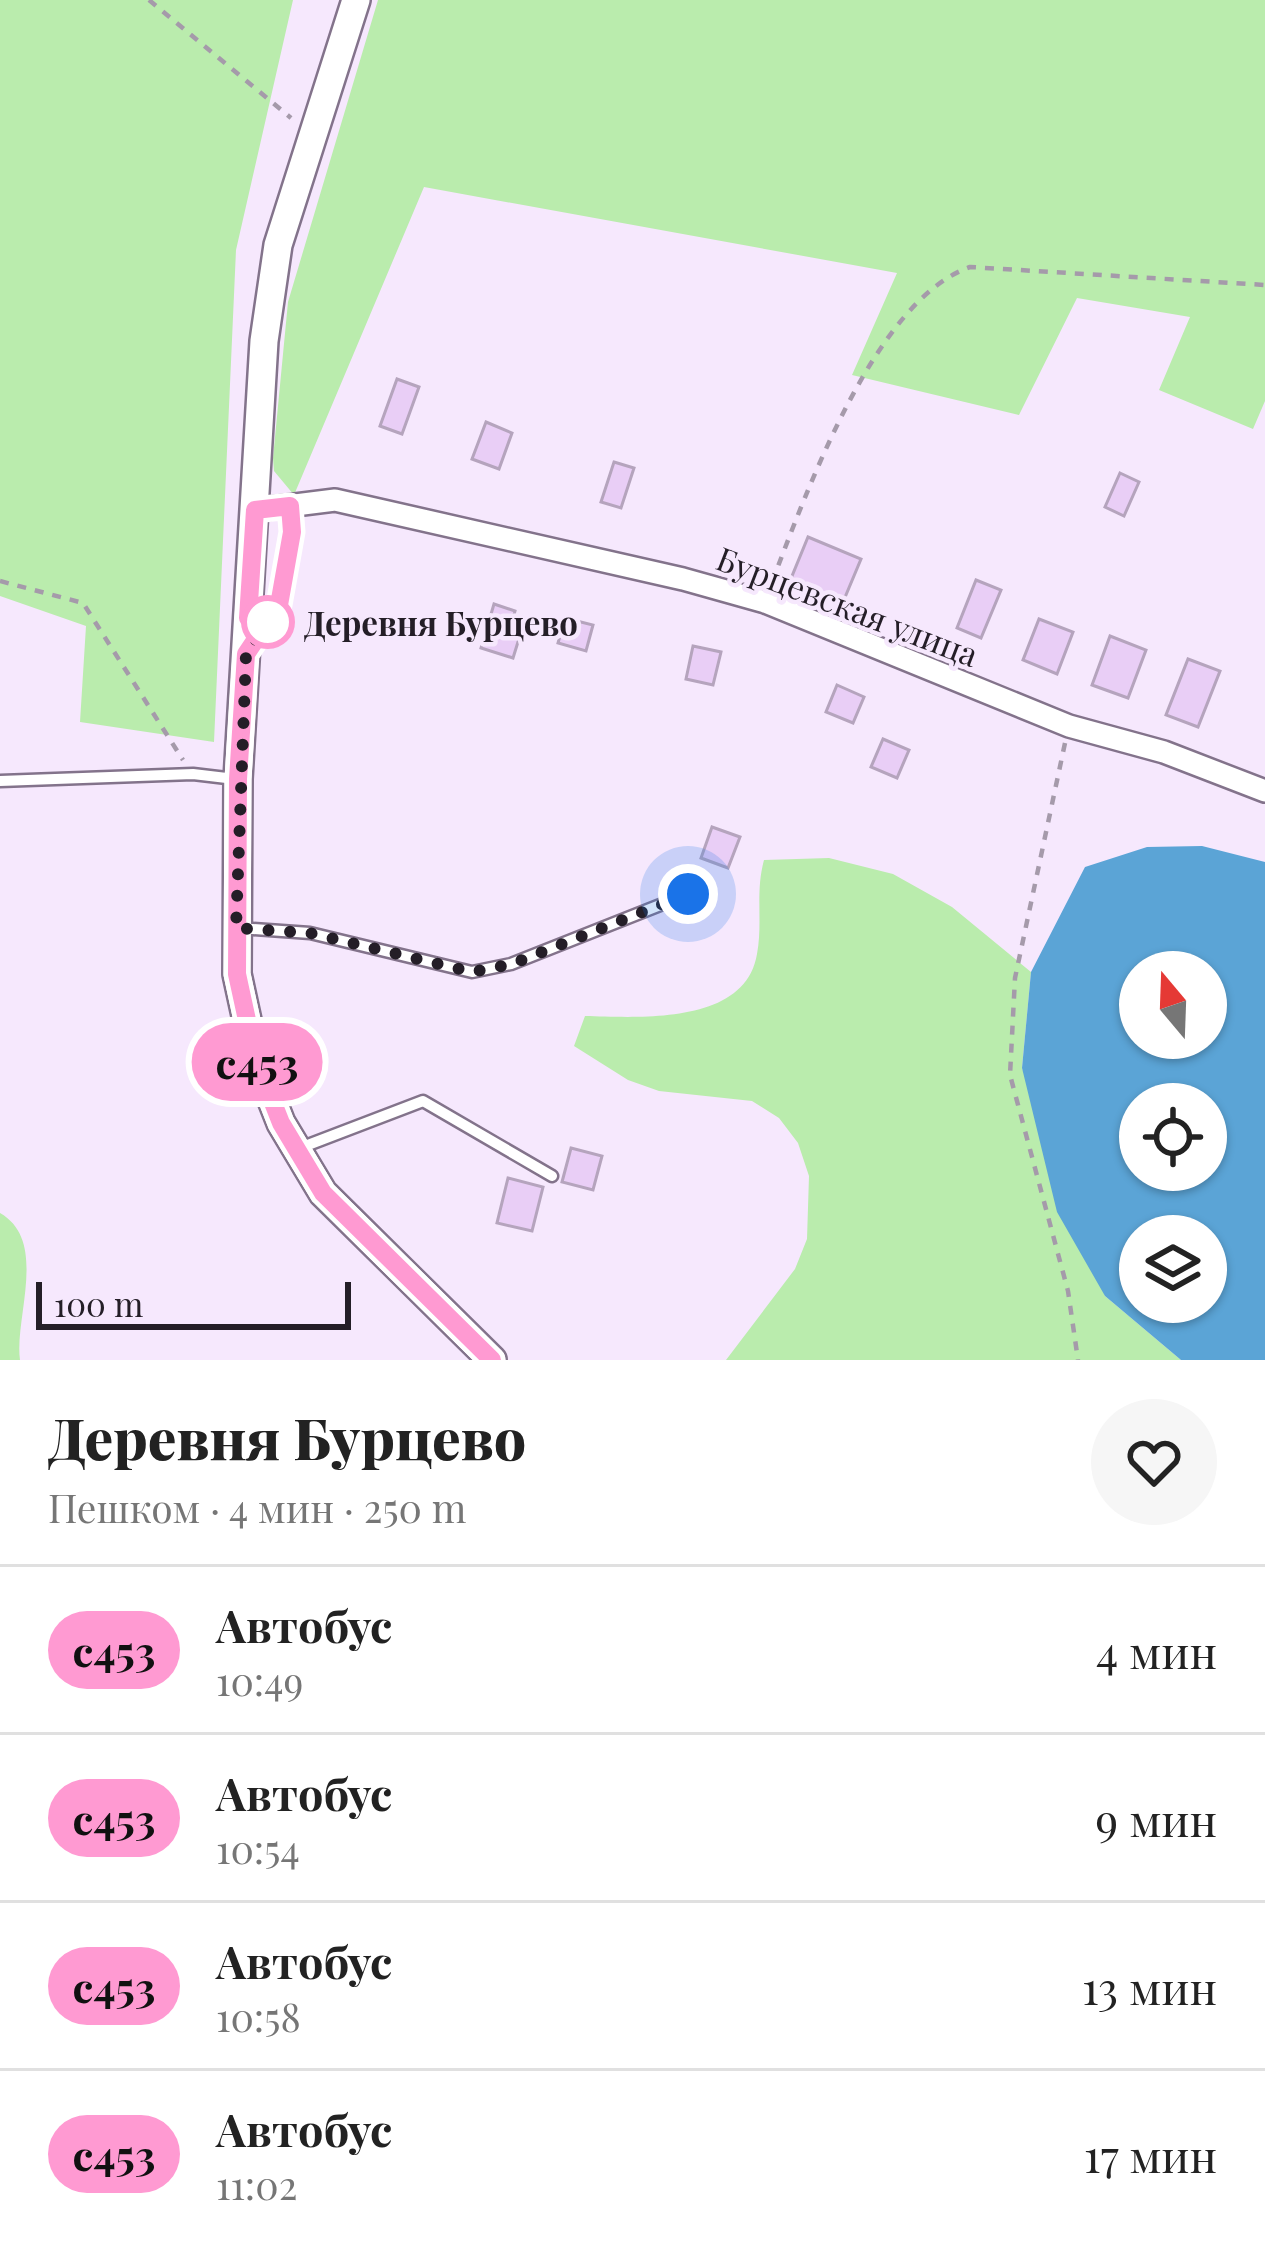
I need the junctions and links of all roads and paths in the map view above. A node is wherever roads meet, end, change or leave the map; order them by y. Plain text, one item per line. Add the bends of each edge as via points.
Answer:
1 (149, 0) edge
2 (356, 0) edge
3 (314, 136) junction
4 (1265, 285) edge
5 (290, 506) junction
6 (255, 510) junction
7 (0, 581) edge
8 (765, 602) junction
9 (246, 654) junction
10 (1069, 726) junction
11 (193, 774) junction
12 (238, 779) junction
13 (0, 781) edge
14 (1265, 791) edge
15 (688, 894) dead end
16 (236, 928) junction
17 (297, 1149) junction
18 (552, 1176) dead end
19 (492, 1360) edge
20 (1078, 1360) edge

1 - 3 path
2 - 3 street
3 - 6 street via 278,245
4 - 8 path via 970,267 940,277 897,323 816,467
5 - 6 street, Бурцевская улица
5 - 8 street, Бурцевская улица via 335,500
5 - 9 lane via 279,605
6 - 9 street
7 - 11 path via 82,603
8 - 10 street, Бурцевская улица
9 - 12 street
10 - 14 street, Бурцевская улица
10 - 20 path via 1015,978 1010,1075 1068,1291
11 - 12 lane
11 - 13 lane
12 - 16 street
15 - 16 lane via 512,964 472,972 310,933
16 - 17 street via 255,1057
17 - 18 lane via 424,1101
17 - 19 street via 323,1193

